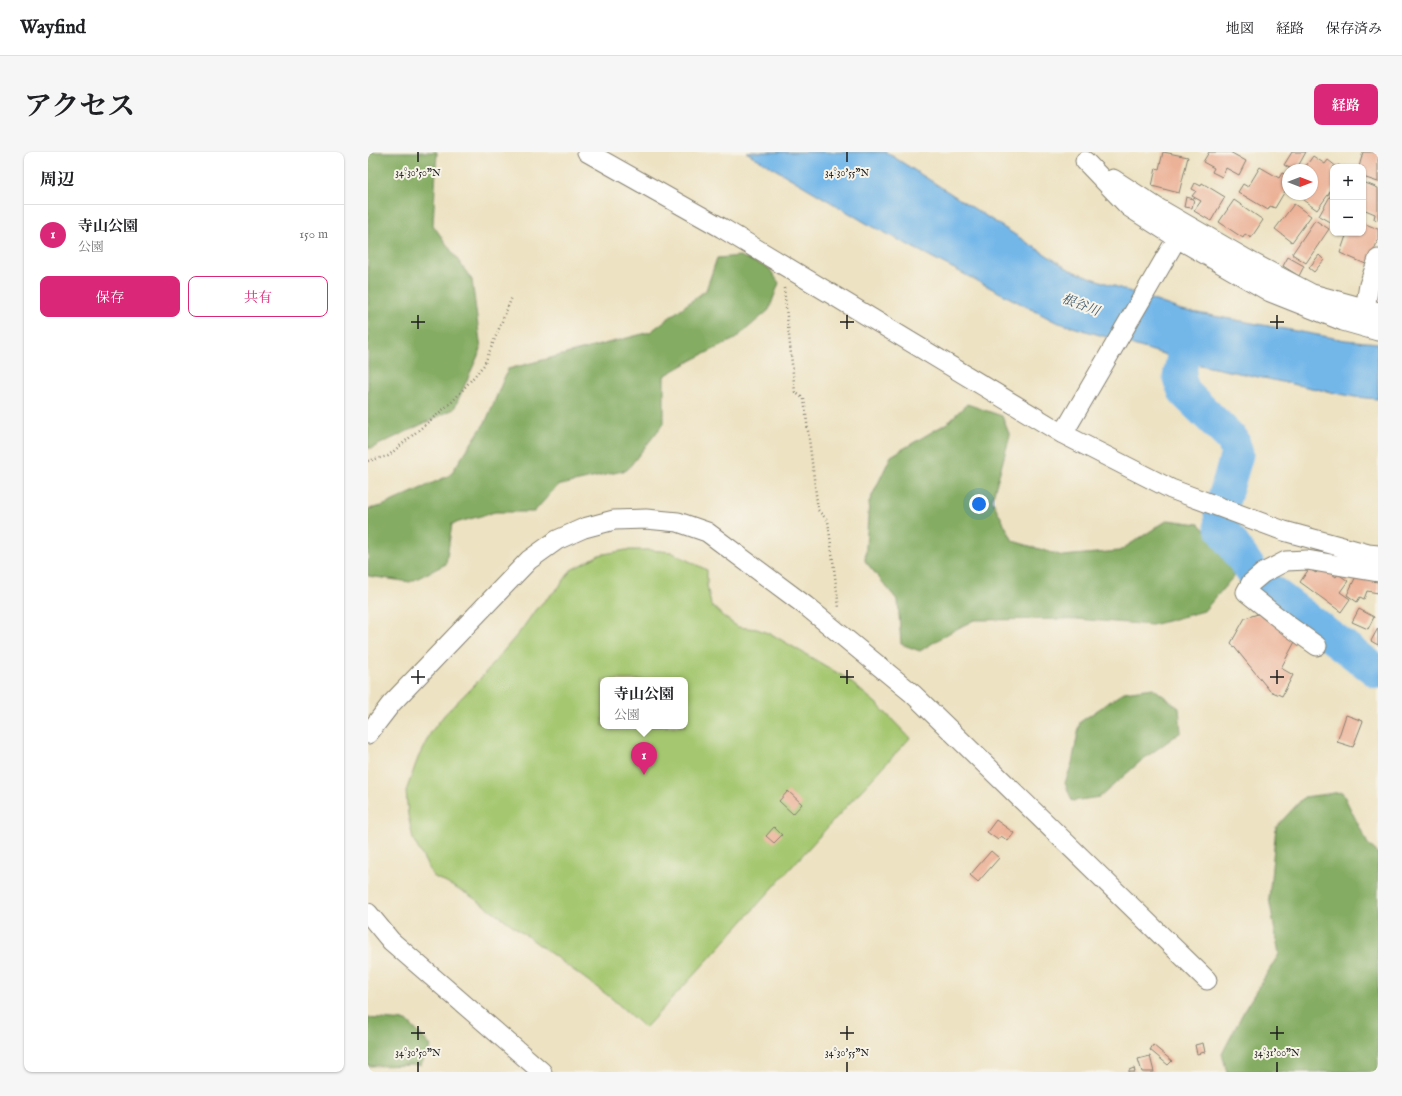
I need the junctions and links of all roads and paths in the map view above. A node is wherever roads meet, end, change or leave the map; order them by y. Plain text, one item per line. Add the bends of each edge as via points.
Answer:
1 (587, 152) edge
2 (1086, 156) edge
3 (1173, 244) junction
4 (1378, 259) edge
5 (784, 282) dead end
6 (512, 297) dead end
7 (1372, 310) edge
8 (1378, 331) edge
9 (1065, 430) junction
10 (368, 461) edge
11 (1378, 555) edge
12 (1378, 572) edge
13 (839, 612) dead end
14 (1317, 646) dead end
15 (368, 734) edge
16 (368, 913) edge
17 (1207, 980) dead end
18 (542, 1072) edge

1 - 9 street
2 - 3 street via 1129,207
2 - 7 street via 1156,206 1253,263 1312,294
3 - 8 street via 1270,292 1343,322
3 - 9 street
4 - 7 street via 1369,285
5 - 13 path via 795,392 804,399 818,510 828,521
6 - 10 path via 484,366 453,401 388,456
9 - 11 street via 1170,489 1284,531
12 - 14 street via 1300,560 1286,561 1257,578 1246,592
15 - 17 street via 391,704 529,560 558,540 584,528 614,520 678,522 708,532 806,606 913,694
16 - 18 street via 391,941

